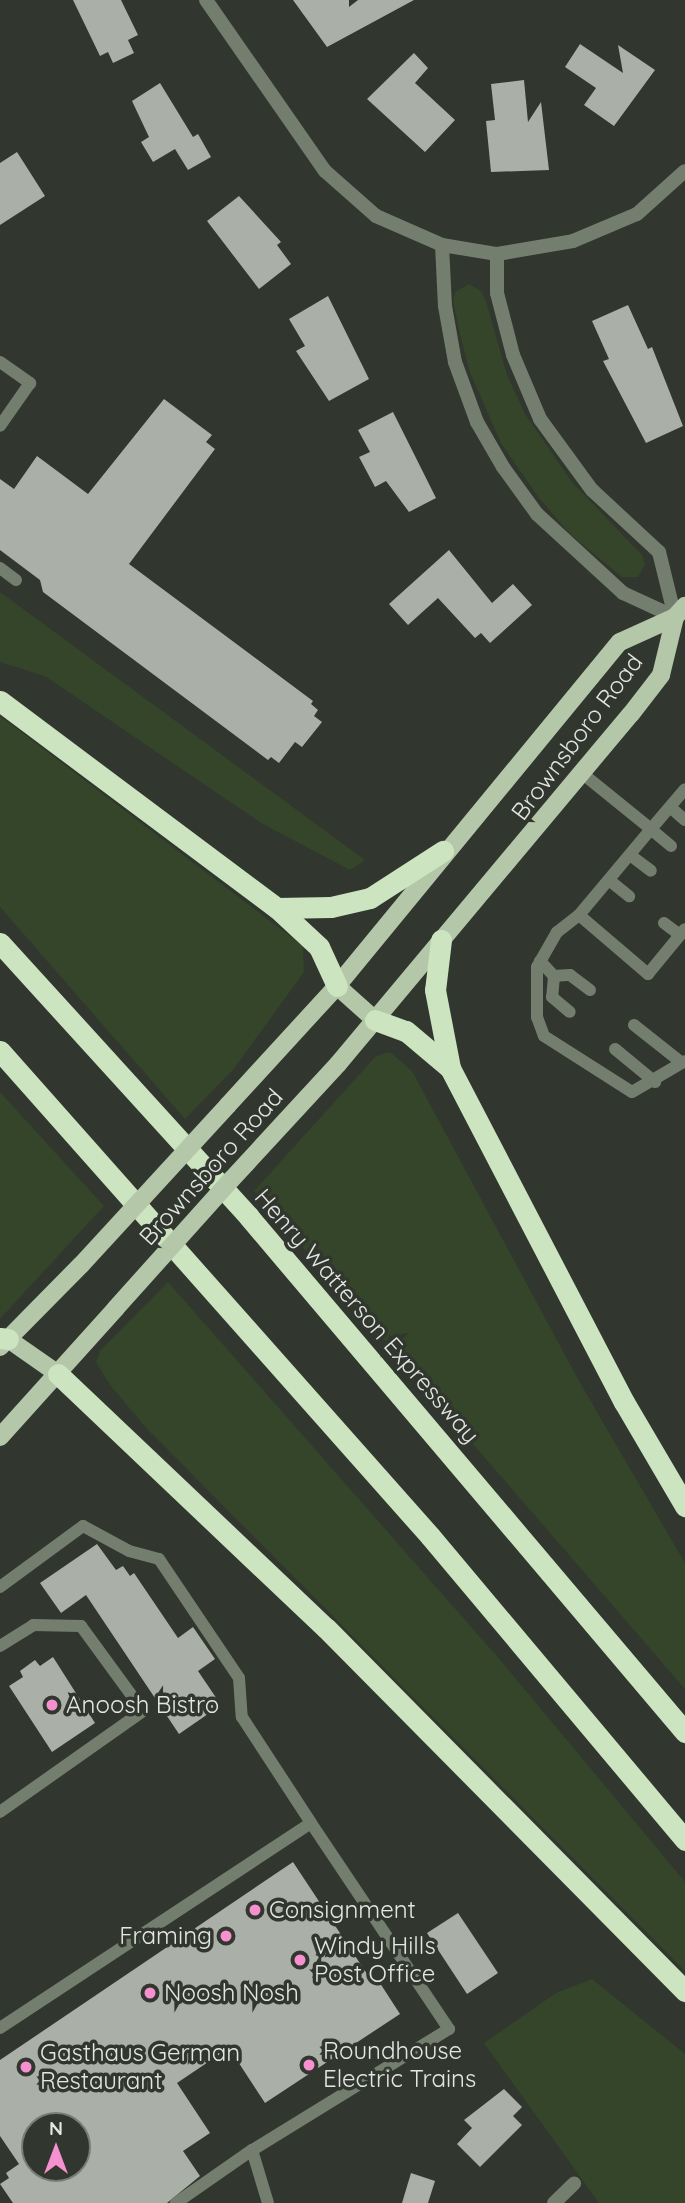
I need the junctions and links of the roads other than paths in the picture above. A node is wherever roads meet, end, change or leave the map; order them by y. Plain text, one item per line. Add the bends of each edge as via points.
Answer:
1 (206, 0) edge
2 (685, 171) edge
3 (442, 245) junction
4 (497, 254) junction
5 (0, 362) edge
6 (0, 426) edge
7 (0, 568) edge
8 (16, 579) dead end
9 (680, 611) edge
10 (0, 701) edge
11 (583, 774) junction
12 (685, 789) edge
13 (670, 807) junction
14 (685, 820) edge
15 (651, 830) junction
16 (671, 846) dead end
17 (443, 851) junction
18 (630, 855) junction
19 (651, 871) dead end
20 (609, 880) junction
21 (629, 896) dead end
22 (277, 908) junction
23 (579, 915) junction
24 (664, 923) dead end
25 (682, 932) edge
26 (441, 940) junction
27 (0, 943) edge
28 (540, 961) junction
29 (554, 976) junction
30 (337, 986) junction
31 (590, 990) dead end
32 (570, 1012) dead end
33 (375, 1020) junction
34 (634, 1025) dead end
35 (615, 1049) dead end
36 (0, 1051) edge
37 (683, 1062) edge
38 (450, 1069) junction
39 (655, 1082) junction
40 (3, 1342) edge
41 (58, 1374) junction
42 (0, 1437) edge
43 (685, 1506) edge
44 (0, 1587) edge
45 (0, 1646) edge
46 (685, 1732) edge
47 (0, 1812) edge
48 (311, 1823) junction
49 (685, 1840) edge
50 (685, 1991) edge
51 (0, 2028) edge
52 (252, 2150) junction
53 (574, 2184) dead end
54 (176, 2203) edge
55 (268, 2203) edge
56 (554, 2203) edge

1 - 3 street via 325,171 376,216
2 - 4 street via 655,200 616,225 573,241
3 - 4 street
3 - 9 street via 445,306 455,362 477,422 503,467 537,514 623,593
4 - 9 street via 497,293 513,355 540,419 592,490 659,552
5 - 6 lane via 30,383
7 - 8 lane
9 - 11 main road, Brownsboro Road via 661,675
9 - 17 main road, Brownsboro Road via 620,642
10 - 22 highway
11 - 15 lane
11 - 26 main road, Brownsboro Road
12 - 13 lane
13 - 14 lane
13 - 15 lane
15 - 16 lane
15 - 18 lane
17 - 22 highway via 370,898 331,906
17 - 30 main road, Brownsboro Road
18 - 19 lane
18 - 20 lane
20 - 21 lane
20 - 23 lane
22 - 30 highway via 319,947
23 - 25 lane via 648,974
23 - 28 lane via 557,932
24 - 25 lane
26 - 33 main road, Brownsboro Road
26 - 38 highway via 435,990
27 - 46 highway, Henry Watterson Expressway via 249,1217
28 - 29 lane
28 - 39 lane via 537,1017 544,1036 632,1091
29 - 31 lane via 570,975
29 - 32 lane via 552,997
30 - 33 main road
30 - 40 main road, Brownsboro Road, bridge via 81,1265
33 - 38 highway via 406,1031
33 - 41 main road, Brownsboro Road, bridge
34 - 37 lane
35 - 39 lane
36 - 49 highway via 430,1536
37 - 39 lane
38 - 43 highway via 624,1402
40 - 41 main road
41 - 42 main road, Brownsboro Road
41 - 50 highway via 326,1628
44 - 48 lane via 83,1526 129,1551 159,1559 239,1678 242,1717
45 - 47 lane via 33,1625 81,1626 143,1711
48 - 51 lane
48 - 52 lane via 449,2029
52 - 54 lane
52 - 55 lane
53 - 56 street

